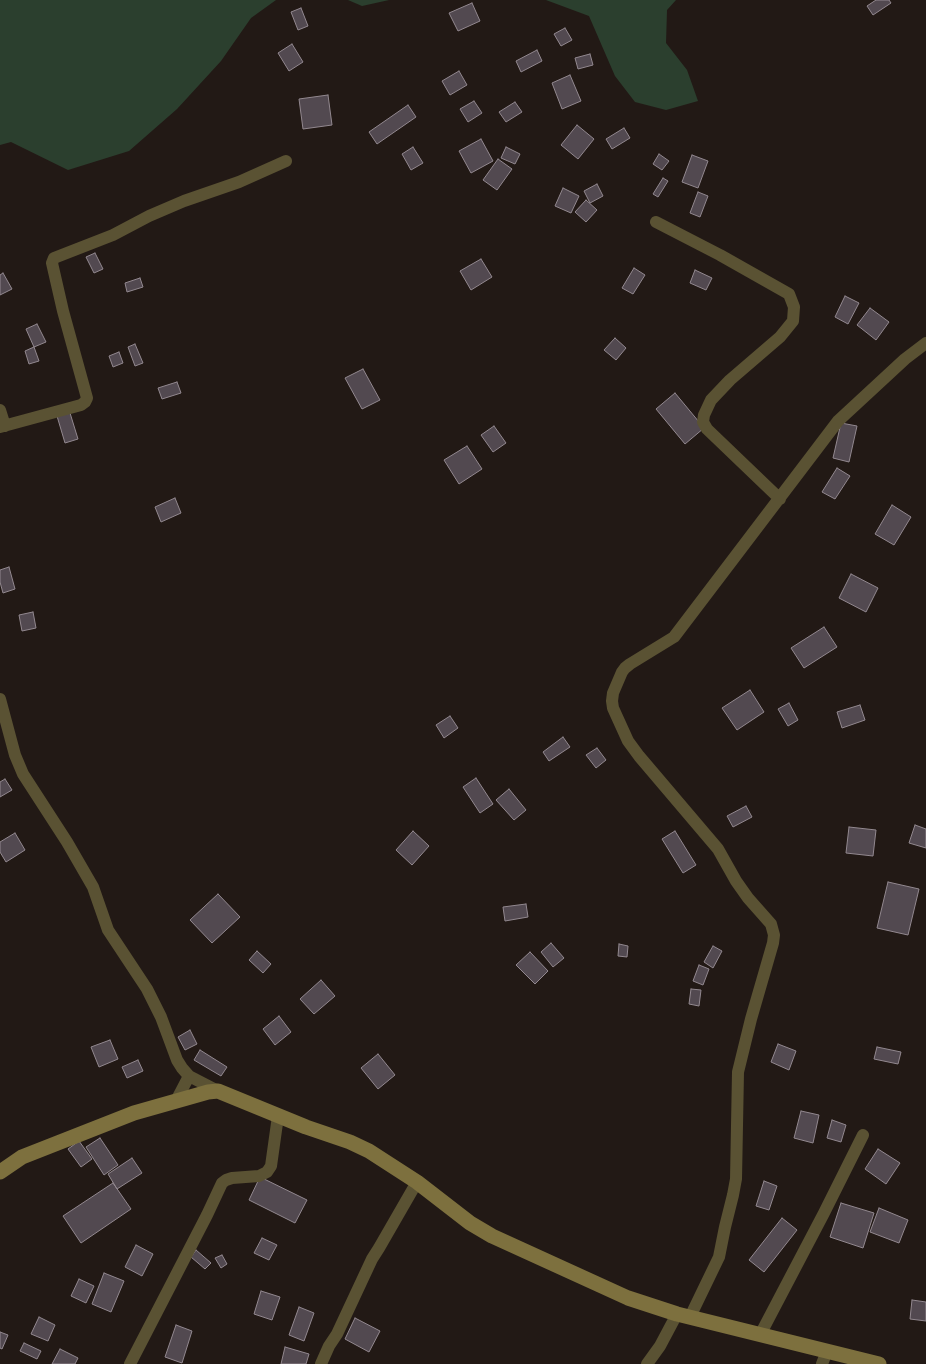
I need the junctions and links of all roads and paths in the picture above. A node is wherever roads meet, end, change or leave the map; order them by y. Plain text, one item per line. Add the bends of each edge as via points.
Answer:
1 (286, 160) dead end
2 (656, 222) dead end
3 (926, 343) edge
4 (0, 410) edge
5 (2, 426) edge
6 (780, 499) junction
7 (0, 699) edge
8 (189, 1076) junction
9 (218, 1091) junction
10 (176, 1101) junction
11 (278, 1116) junction
12 (862, 1135) dead end
13 (0, 1172) edge
14 (417, 1182) junction
15 (684, 1316) junction
16 (760, 1335) junction
17 (824, 1357) edge
18 (130, 1364) edge
19 (321, 1364) edge
20 (647, 1364) edge
21 (879, 1364) edge

1 - 5 street via 54,258 52,263 63,311 87,398 81,405
2 - 6 street via 789,294 794,307 793,321 712,400 703,422
3 - 6 street via 838,421
4 - 5 street
6 - 15 street via 674,637 625,668 612,700 628,741 638,756 718,849 748,898 771,924 774,935 738,1072 736,1179 719,1257
7 - 8 street via 23,774 93,887 108,930 147,989 177,1060
8 - 9 street
8 - 10 street
9 - 10 main road
9 - 11 main road
10 - 13 main road via 55,1143
11 - 14 main road via 369,1151
11 - 18 street via 271,1166 259,1176 232,1178 222,1183
12 - 16 street
14 - 15 main road via 492,1236 628,1298
14 - 19 street via 372,1259
15 - 16 main road
15 - 20 street
16 - 17 main road
17 - 21 main road

